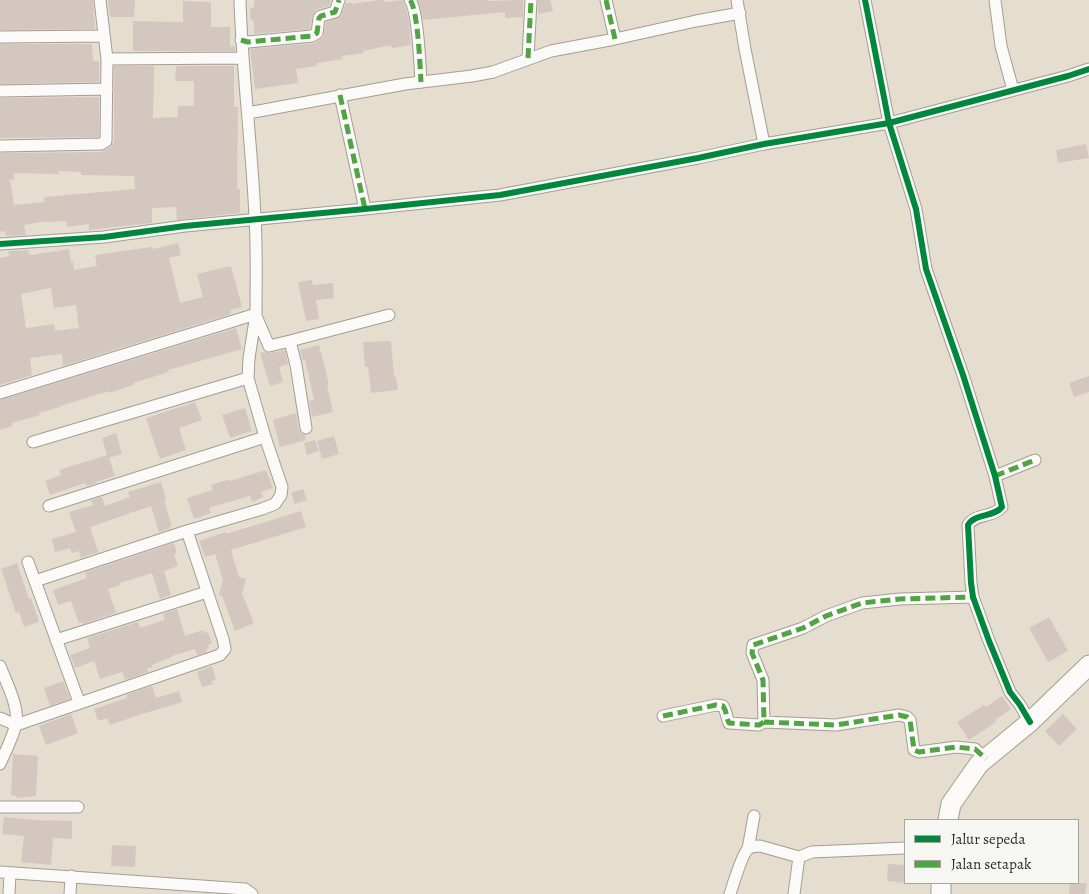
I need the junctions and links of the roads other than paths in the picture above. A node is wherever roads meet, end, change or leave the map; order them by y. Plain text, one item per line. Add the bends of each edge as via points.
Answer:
1 (100, 0) edge
2 (240, 0) edge
3 (340, 0) edge
4 (410, 0) edge
5 (531, 0) edge
6 (606, 0) edge
7 (738, 0) edge
8 (865, 0) edge
9 (995, 0) edge
10 (740, 13) junction
11 (104, 36) junction
12 (0, 37) edge
13 (615, 39) junction
14 (241, 40) junction
15 (242, 58) junction
16 (528, 58) junction
17 (107, 60) junction
18 (1089, 69) edge
19 (421, 82) junction
20 (107, 88) junction
21 (1013, 90) junction
22 (0, 91) edge
23 (340, 95) junction
24 (248, 113) junction
25 (890, 123) junction
26 (764, 144) junction
27 (0, 146) edge
28 (366, 209) junction
29 (255, 219) junction
30 (0, 244) edge
31 (256, 314) junction
32 (389, 315) dead end
33 (290, 341) junction
34 (248, 378) junction
35 (0, 393) edge
36 (306, 428) dead end
37 (265, 437) junction
38 (33, 442) dead end
39 (1035, 460) dead end
40 (995, 476) junction
41 (49, 506) dead end
42 (187, 531) junction
43 (28, 562) dead end
44 (35, 581) junction
45 (207, 592) junction
46 (973, 597) junction
47 (56, 640) junction
48 (1089, 665) edge
49 (0, 666) edge
50 (79, 702) junction
51 (663, 716) dead end
52 (0, 718) edge
53 (764, 722) junction
54 (1030, 722) junction
55 (14, 728) junction
56 (986, 759) junction
57 (0, 764) edge
58 (0, 807) edge
59 (78, 807) dead end
60 (754, 816) dead end
61 (948, 819) edge
62 (904, 848) edge
63 (748, 849) junction
64 (800, 857) junction
65 (5, 873) edge
66 (71, 876) junction
67 (134, 882) junction
68 (198, 890) edge
69 (9, 894) edge
70 (70, 894) edge
71 (133, 894) edge
72 (252, 894) edge
73 (730, 894) edge
74 (794, 894) edge

1 - 11 street
2 - 14 street
3 - 14 street via 334,12 319,18 318,33 312,36
4 - 19 street via 416,18
5 - 16 street
6 - 13 street
7 - 10 street
8 - 25 street
9 - 21 street via 1000,46
10 - 13 street
10 - 26 street
11 - 12 street
11 - 17 street
13 - 16 street
14 - 15 street
15 - 17 street
15 - 24 street
16 - 19 street via 493,72
17 - 20 street
18 - 21 street
19 - 23 street
20 - 22 street
20 - 27 street via 104,143
21 - 25 street
23 - 24 street
23 - 28 street
24 - 29 street
25 - 26 street
25 - 40 street via 916,209 926,269
26 - 28 street via 500,195
28 - 29 street
29 - 30 street via 104,237
29 - 31 street
31 - 33 street via 269,346
31 - 34 street
31 - 35 street
32 - 33 street
33 - 36 street
34 - 37 street
34 - 38 street
37 - 41 street
37 - 42 street via 282,487 275,504
39 - 40 street
40 - 46 street via 1002,507 998,512 972,519 968,524
42 - 44 street
42 - 45 street
43 - 44 street
44 - 47 street
45 - 47 street
45 - 50 street via 223,639 225,649 220,655
46 - 53 street via 862,603 753,645 752,653 763,680
46 - 54 street via 1010,692
47 - 50 street
48 - 54 main road
49 - 55 street via 15,707
50 - 55 street
51 - 53 street via 716,705 723,706 729,723 759,725
52 - 55 street
53 - 56 street via 836,725 899,715 910,720 914,750 974,748
54 - 56 main road
55 - 57 street
56 - 61 main road via 979,764 952,804
58 - 59 street
60 - 63 street
62 - 64 street via 812,852
63 - 64 street via 760,846
63 - 73 street
64 - 74 street
65 - 66 street
65 - 69 street
66 - 67 street
66 - 70 street
67 - 68 street
67 - 71 street
68 - 72 street via 245,889

